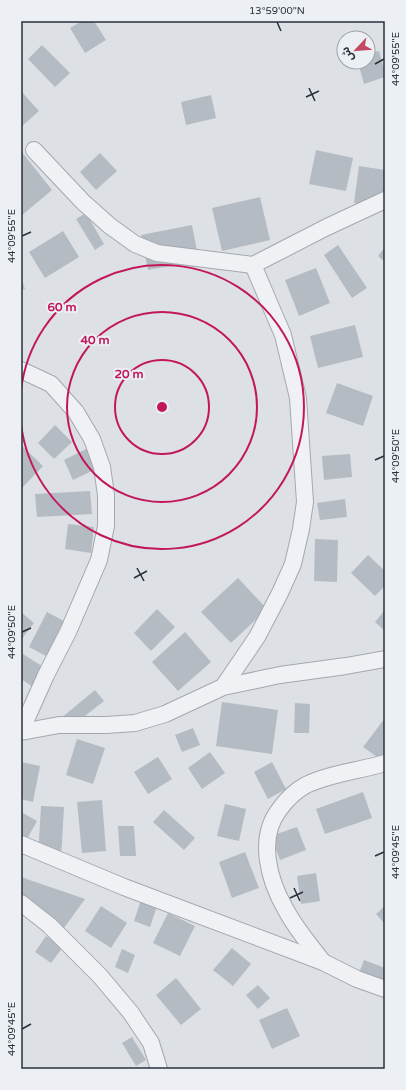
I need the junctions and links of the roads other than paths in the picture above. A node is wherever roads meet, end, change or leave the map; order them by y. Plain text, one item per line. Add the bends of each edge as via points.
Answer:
1 (34, 150) dead end
2 (385, 200) edge
3 (253, 265) junction
4 (21, 370) edge
5 (385, 659) edge
6 (223, 687) junction
7 (21, 732) edge
8 (385, 763) edge
9 (21, 844) edge
10 (21, 903) edge
11 (323, 962) junction
12 (385, 989) edge
13 (159, 1069) edge

1 - 3 street via 83,202 135,244 157,253
2 - 3 street
3 - 6 street via 283,335 298,398 305,502 293,564 257,637
4 - 7 street via 51,384 76,412 92,439 102,467 106,495 106,526 99,560
5 - 6 street via 280,675
6 - 7 street via 165,714 135,722 59,725
8 - 11 street via 340,773 306,786 287,799 268,830 267,857 274,884 286,910
9 - 11 street via 124,887
10 - 13 street via 48,925 109,986 151,1042
11 - 12 street via 357,979

